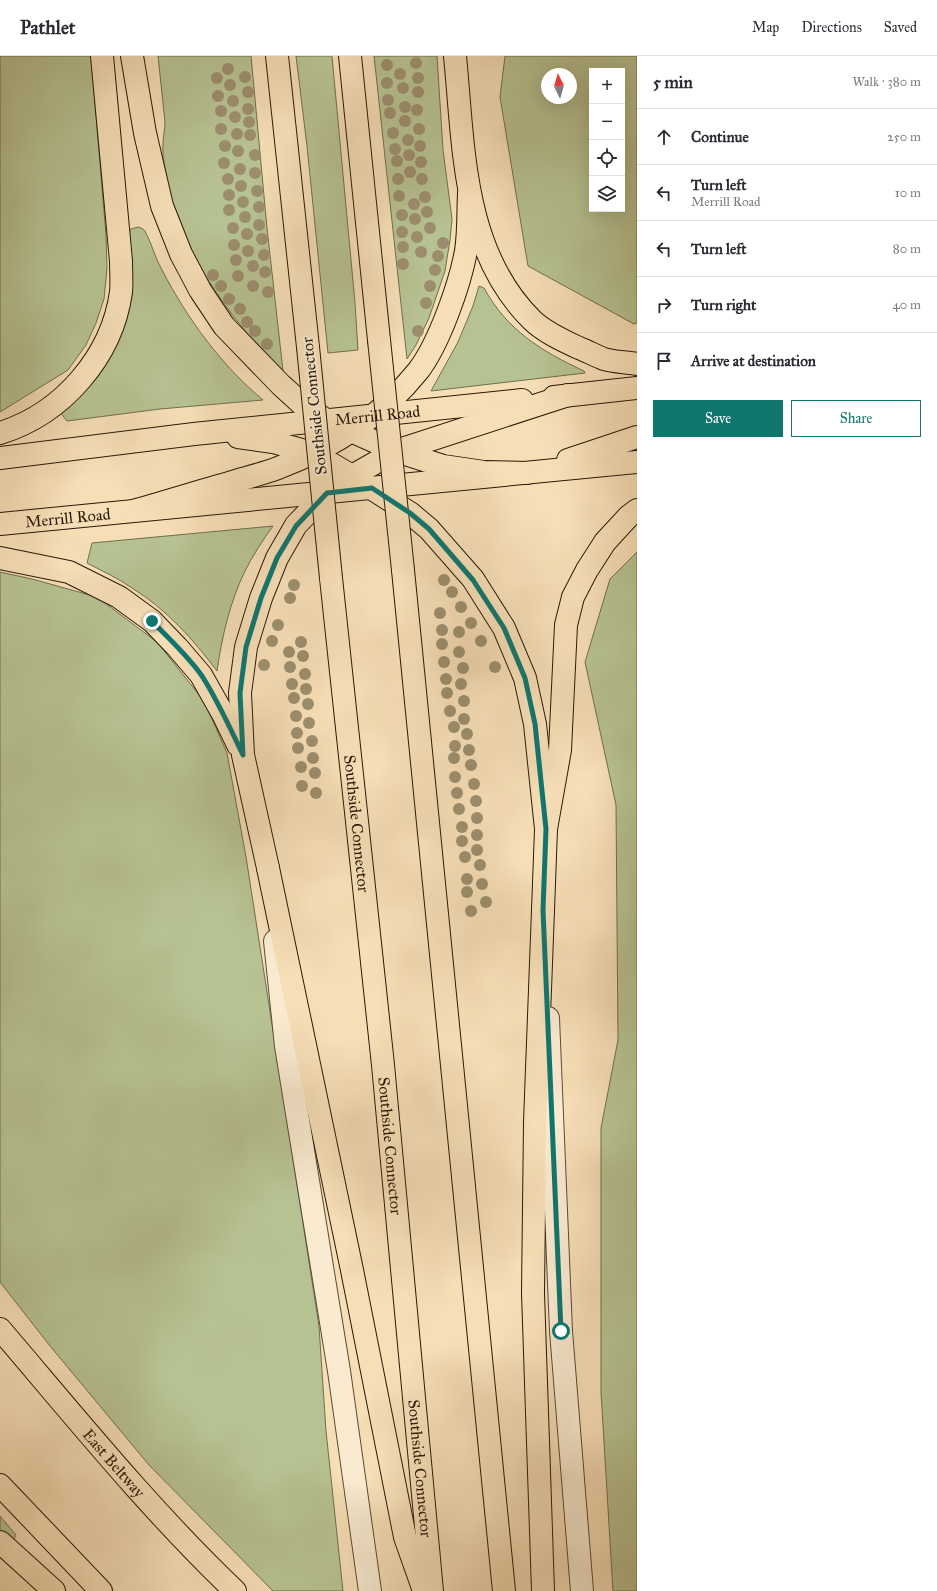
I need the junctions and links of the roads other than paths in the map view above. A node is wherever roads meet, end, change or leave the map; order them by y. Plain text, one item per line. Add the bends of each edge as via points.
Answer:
1 (102, 56) edge
2 (132, 56) edge
3 (145, 56) edge
4 (277, 56) edge
5 (350, 56) edge
6 (455, 56) edge
7 (469, 193) junction
8 (162, 206) junction
9 (637, 364) edge
10 (637, 388) edge
11 (568, 395) junction
12 (374, 415) junction
13 (326, 420) junction
14 (351, 432) junction
15 (0, 433) edge
16 (194, 434) junction
17 (637, 437) edge
18 (396, 451) junction
19 (313, 453) junction
20 (0, 458) edge
21 (637, 462) edge
22 (527, 473) junction
23 (352, 476) junction
24 (372, 488) junction
25 (327, 493) junction
26 (637, 510) edge
27 (133, 511) junction
28 (0, 524) edge
29 (0, 558) edge
30 (243, 755) junction
31 (546, 829) junction
32 (268, 868) junction
33 (543, 910) junction
34 (0, 1329) edge
35 (0, 1485) edge
36 (0, 1542) edge
37 (54, 1591) edge
38 (100, 1591) edge
39 (235, 1591) edge
40 (370, 1591) edge
41 (424, 1591) edge
42 (432, 1591) edge
43 (504, 1591) edge
44 (543, 1591) edge
45 (582, 1591) edge

1 - 15 main road via 121,261 121,292 114,322 104,346 82,380 47,410
2 - 8 main road via 145,132
3 - 8 main road
4 - 42 main road, Southside Connector, bridge via 383,1065
5 - 43 main road, bridge
6 - 7 main road
7 - 9 main road via 478,228 495,272 533,321 563,341 604,359
7 - 12 main road via 466,250 444,321 419,370 398,394
8 - 13 main road via 190,272 224,326 281,386
10 - 11 main road, Merrill Road
11 - 12 main road, Merrill Road
11 - 18 main road
12 - 13 main road, Merrill Road
12 - 14 main road
13 - 14 main road
13 - 16 main road, Merrill Road
14 - 18 main road
14 - 19 main road
16 - 19 main road via 273,442
16 - 20 main road, Merrill Road
17 - 22 main road
18 - 22 main road via 443,466 484,472
18 - 23 main road
19 - 23 main road
19 - 27 main road via 277,469
21 - 22 main road, Merrill Road
22 - 24 main road, Merrill Road
23 - 24 main road
23 - 25 main road
24 - 25 main road, Merrill Road
24 - 31 main road via 429,529 473,580 504,628 525,678 535,724
25 - 27 main road, Merrill Road
25 - 30 main road via 296,526 277,558 261,598 246,647 240,693
26 - 31 main road via 605,542 573,597 566,625 560,750
27 - 28 main road, Merrill Road
29 - 30 main road via 69,572 119,598 152,621 201,675 224,714
30 - 32 main road
31 - 33 main road
32 - 40 street via 286,1046 339,1371
32 - 41 main road via 405,1537
33 - 44 main road via 535,1122 533,1293
33 - 45 street via 561,1331
34 - 39 main road, East Beltway via 108,1456
35 - 38 main road
36 - 37 main road

